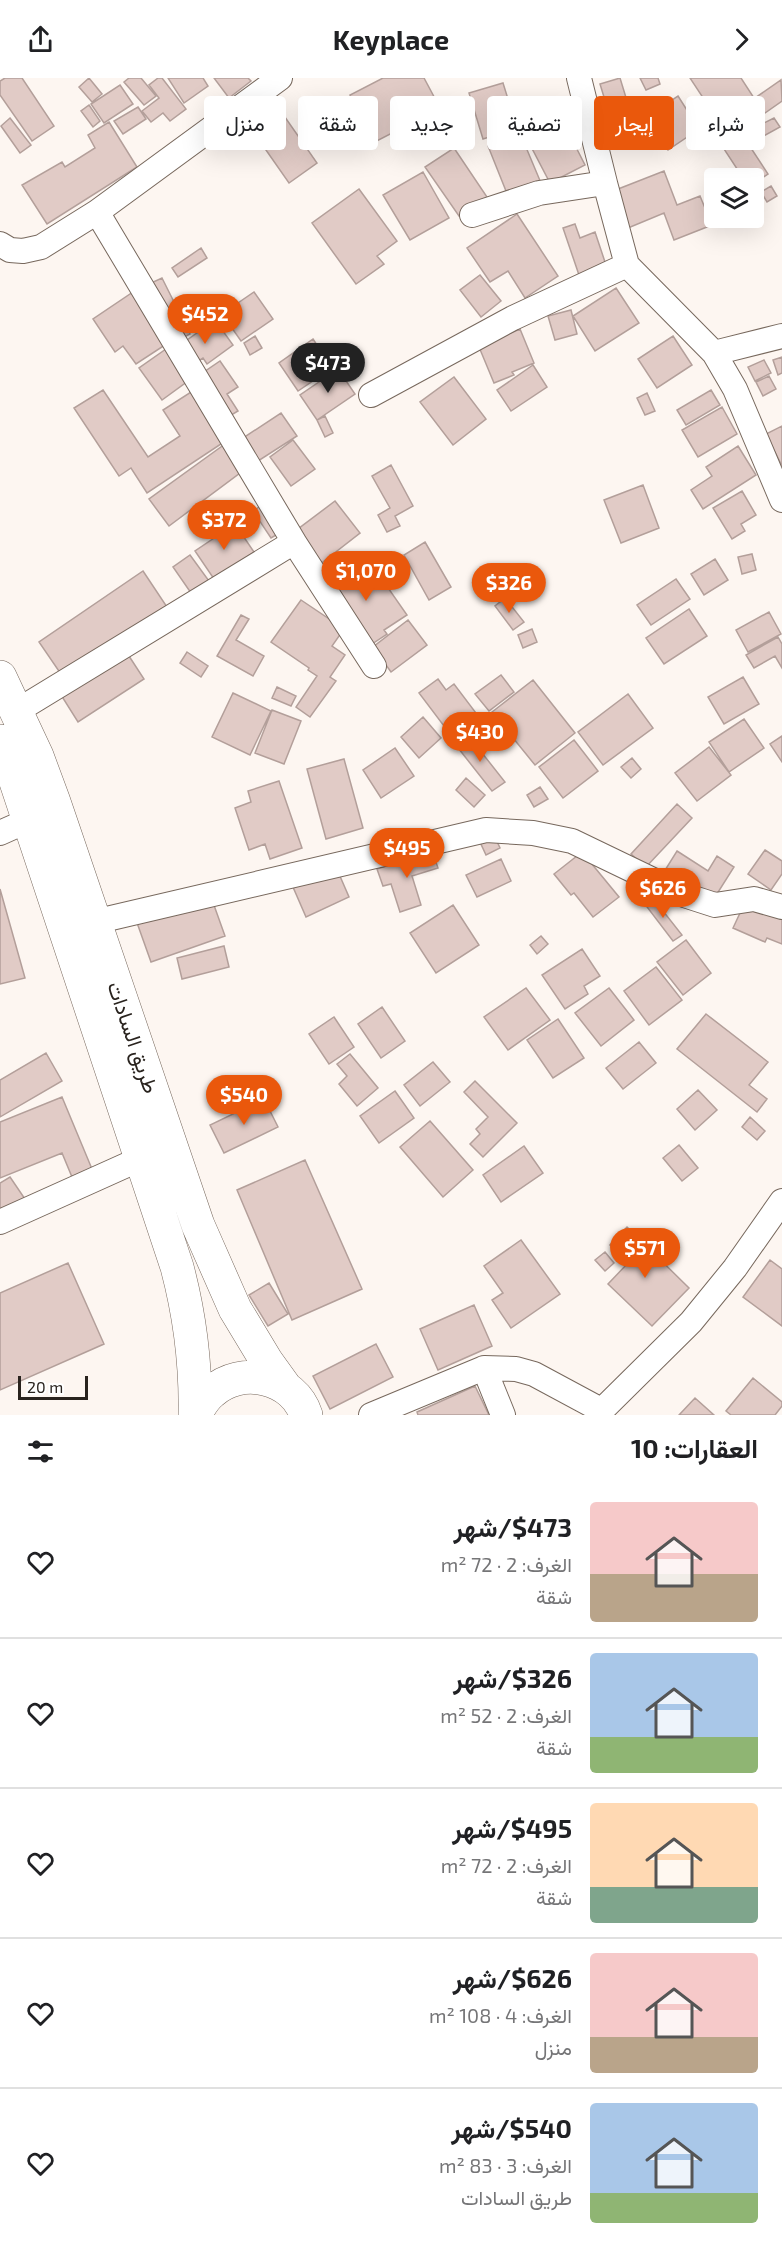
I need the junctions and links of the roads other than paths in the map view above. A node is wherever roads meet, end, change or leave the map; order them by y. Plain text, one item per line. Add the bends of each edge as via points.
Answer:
1 (280, 78) edge
2 (579, 78) edge
3 (605, 183) junction
4 (97, 212) junction
5 (472, 215) dead end
6 (0, 244) edge
7 (627, 265) junction
8 (782, 336) edge
9 (714, 353) junction
10 (371, 395) dead end
11 (782, 501) edge
12 (294, 542) junction
13 (374, 666) dead end
14 (0, 677) edge
15 (17, 711) junction
16 (0, 741) edge
17 (14, 826) edge
18 (782, 907) edge
19 (94, 922) junction
20 (140, 1159) junction
21 (782, 1201) edge
22 (0, 1222) edge
23 (483, 1368) junction
24 (285, 1387) junction
25 (599, 1412) edge
26 (195, 1415) edge
27 (306, 1415) edge
28 (371, 1415) edge
29 (502, 1415) edge

1 - 4 street
2 - 3 street
3 - 5 street via 539,193
3 - 7 street
4 - 6 street via 41,247 22,251
4 - 12 street
7 - 9 street
7 - 10 street via 513,318
8 - 9 street
9 - 11 street via 735,390
12 - 13 street
12 - 15 street
14 - 15 main road, طريق السادات
15 - 19 main road, طريق السادات
16 - 17 main road, طريق السادات
17 - 20 main road, طريق السادات
18 - 19 street via 754,899 715,905 684,895 572,841 486,830
19 - 24 main road, طريق السادات via 206,1244 240,1318
20 - 22 street
20 - 26 main road, طريق السادات via 184,1296 194,1356
21 - 25 street via 691,1322
23 - 25 street via 534,1374
23 - 28 street
23 - 29 street
24 - 26 main road via 271,1380 240,1377 213,1391
24 - 27 main road, طريق السادات

